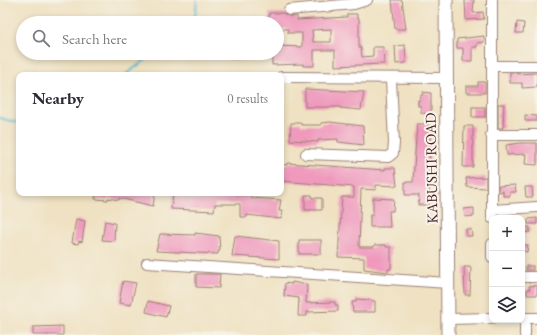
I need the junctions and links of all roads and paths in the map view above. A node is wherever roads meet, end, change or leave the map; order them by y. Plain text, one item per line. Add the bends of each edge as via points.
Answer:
1 (367, 0) edge
2 (446, 0) edge
3 (492, 0) edge
4 (289, 10) dead end
5 (492, 66) junction
6 (537, 66) edge
7 (284, 77) edge
8 (446, 78) junction
9 (391, 79) junction
10 (537, 135) edge
11 (492, 136) junction
12 (306, 154) dead end
13 (537, 208) edge
14 (492, 214) edge
15 (147, 263) dead end
16 (525, 277) edge
17 (537, 277) edge
18 (448, 282) junction
19 (489, 318) edge
20 (525, 318) edge
21 (537, 318) edge
22 (448, 319) junction
23 (524, 323) edge
24 (448, 335) edge
25 (525, 335) edge

1 - 4 street via 354,4
2 - 8 main road, KABUSHI ROAD
3 - 5 street
5 - 6 street
5 - 11 street
7 - 9 street
8 - 9 street
8 - 18 main road, KABUSHI ROAD
9 - 12 street via 393,153 388,157
10 - 11 street
11 - 14 street
13 - 14 street
15 - 18 street
16 - 17 street
18 - 22 main road, KABUSHI ROAD
19 - 22 street
20 - 21 street
22 - 24 main road, KABUSHI ROAD
23 - 25 street

